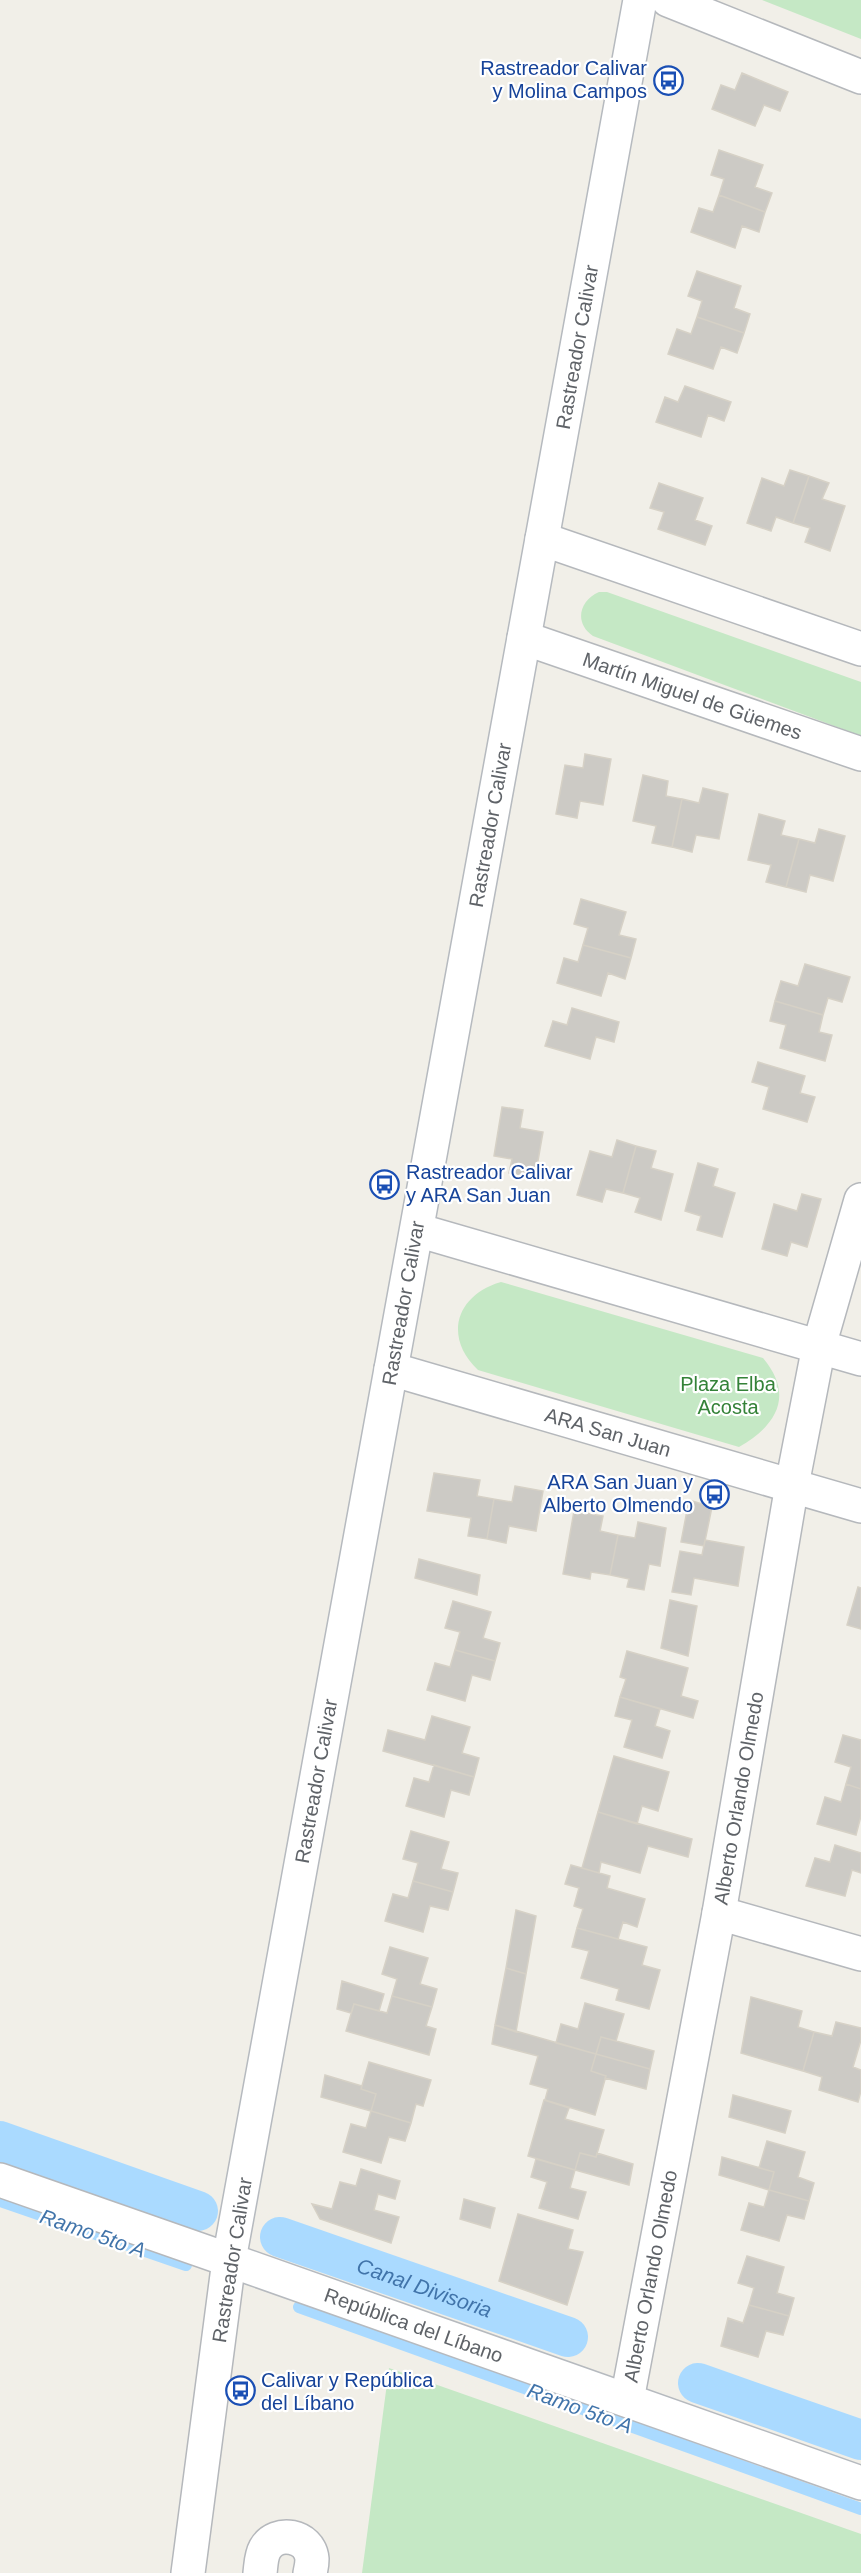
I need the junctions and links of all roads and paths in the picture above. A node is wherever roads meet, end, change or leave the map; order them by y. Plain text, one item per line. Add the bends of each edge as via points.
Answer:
1 (640, 0) edge
2 (668, 0) edge
3 (861, 77) edge
4 (542, 539) junction
5 (524, 638) junction
6 (861, 649) edge
7 (861, 754) edge
8 (861, 1200) edge
9 (417, 1230) junction
10 (819, 1346) junction
11 (861, 1359) edge
12 (391, 1369) junction
13 (792, 1485) junction
14 (861, 1506) edge
15 (719, 1913) junction
16 (861, 1954) edge
17 (0, 2180) edge
18 (229, 2260) junction
19 (627, 2400) junction
20 (861, 2483) edge
21 (188, 2573) edge
22 (260, 2573) edge
23 (310, 2573) edge

1 - 4 street, Rastreador Calivar
2 - 3 street
4 - 5 street, Rastreador Calivar
4 - 6 street
5 - 7 street, Martín Miguel de Güemes
5 - 9 street, Rastreador Calivar
8 - 10 street, Alberto Orlando Olmedo
9 - 10 street
9 - 12 street, Rastreador Calivar
10 - 11 street
10 - 13 street, Alberto Orlando Olmedo
12 - 13 street, ARA San Juan
12 - 18 street, Rastreador Calivar
13 - 14 street, ARA San Juan
13 - 15 street, Alberto Orlando Olmedo
15 - 16 street
15 - 19 street, Alberto Orlando Olmedo
17 - 18 street, República del Líbano
18 - 19 street, República del Líbano
18 - 21 street, Rastreador Calivar
19 - 20 street, República del Líbano
22 - 23 street via 265,2548 286,2536 304,2543 310,2551

